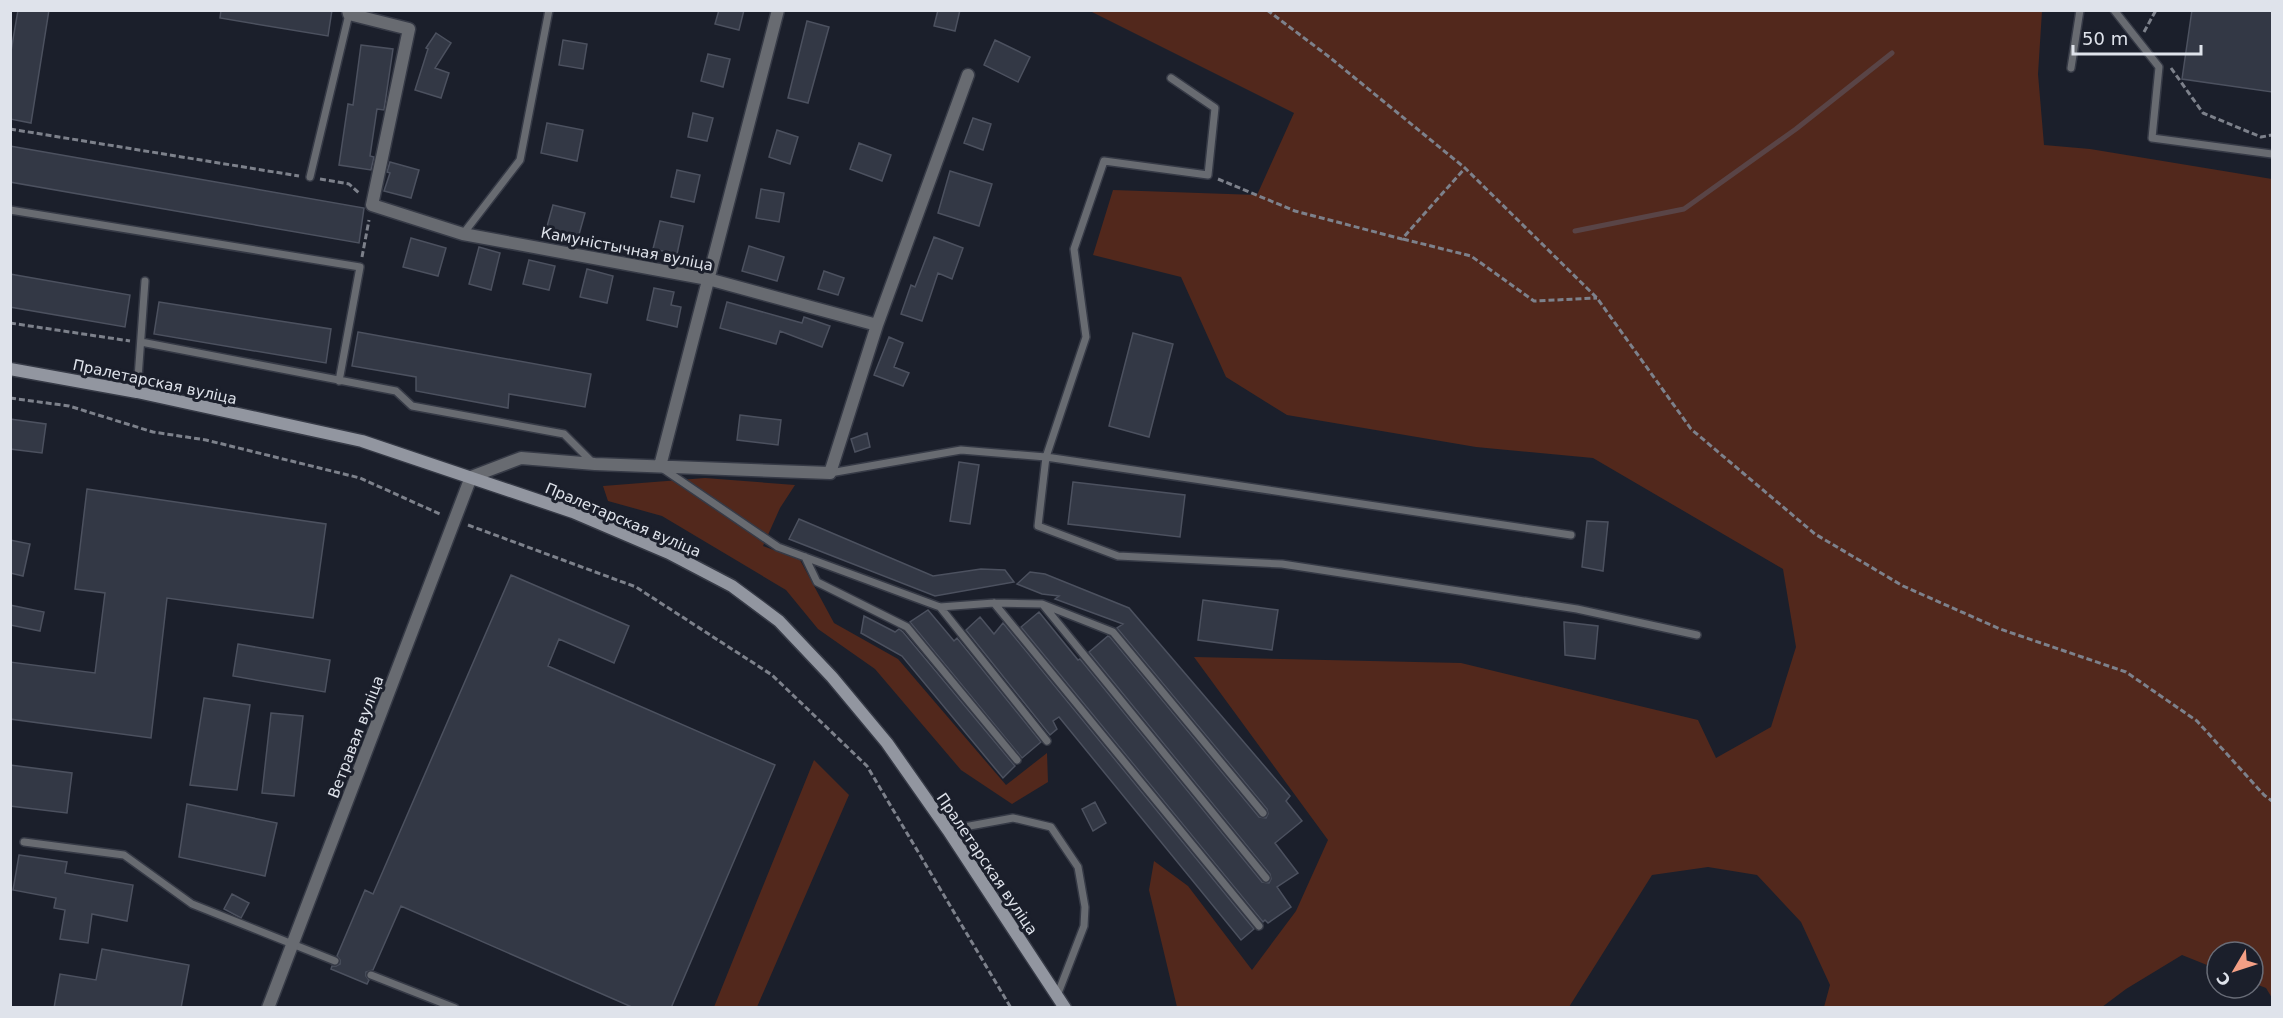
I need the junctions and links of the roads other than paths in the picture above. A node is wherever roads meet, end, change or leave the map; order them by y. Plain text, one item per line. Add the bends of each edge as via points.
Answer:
1 (549, 10) edge
2 (778, 10) edge
3 (2079, 10) edge
4 (2114, 10) edge
5 (348, 12) edge
6 (2071, 68) dead end
7 (968, 75) dead end
8 (1171, 78) dead end
9 (2272, 154) edge
10 (310, 177) road end
11 (10, 210) edge
12 (463, 234) junction
13 (708, 279) junction
14 (145, 281) dead end
15 (877, 325) junction
16 (141, 342) junction
17 (10, 369) edge
18 (339, 381) junction
19 (137, 392) junction
20 (1046, 457) junction
21 (595, 464) junction
22 (660, 466) junction
23 (830, 473) junction
24 (471, 477) junction
25 (1571, 535) dead end
26 (805, 557) junction
27 (994, 603) junction
28 (1042, 604) junction
29 (940, 608) junction
30 (1697, 635) dead end
31 (1047, 741) dead end
32 (1017, 760) dead end
33 (1263, 813) dead end
34 (948, 830) junction
35 (24, 842) dead end
36 (1266, 878) dead end
37 (1259, 926) dead end
38 (293, 944) junction
39 (335, 961) dead end
40 (371, 975) dead end
41 (1057, 996) junction
42 (268, 1008) edge
43 (456, 1008) edge
44 (1065, 1008) edge

1 - 12 lane via 520,160
2 - 13 street
3 - 6 lane
4 - 9 lane via 2159,67 2152,138
5 - 10 lane
5 - 12 street, Камуністычная вуліца via 409,29 372,205
7 - 15 street
8 - 20 lane via 1215,108 1208,175 1104,161 1074,249 1086,336
11 - 18 lane via 360,267
12 - 13 street, Камуністычная вуліца
13 - 15 street, Камуністычная вуліца
13 - 22 street
14 - 16 lane
15 - 23 street
16 - 18 lane
16 - 19 lane
17 - 19 main road, Пралетарская вуліца
18 - 21 lane via 396,391 412,406 564,434
19 - 24 main road, Пралетарская вуліца via 362,441
20 - 23 lane via 961,450
20 - 25 lane
20 - 30 lane via 1038,526 1118,556 1282,564 1577,609
21 - 22 street
21 - 24 street via 521,458
22 - 23 street
22 - 26 lane via 778,547
24 - 34 main road, Пралетарская вуліца via 584,517 669,553 732,586 778,621 832,677 887,743
24 - 38 street, Ветравая вуліца
26 - 29 lane
26 - 32 lane via 817,582 907,627
27 - 28 lane
27 - 29 lane
27 - 37 lane
28 - 33 lane via 1113,632
28 - 36 lane
29 - 31 lane
34 - 41 main road, Пралетарская вуліца
34 - 41 lane via 1013,818 1051,827 1078,867 1084,926
35 - 38 lane via 124,855 192,904
38 - 39 lane
38 - 42 street, Ветравая вуліца
40 - 43 lane
41 - 44 main road, Пралетарская вуліца

